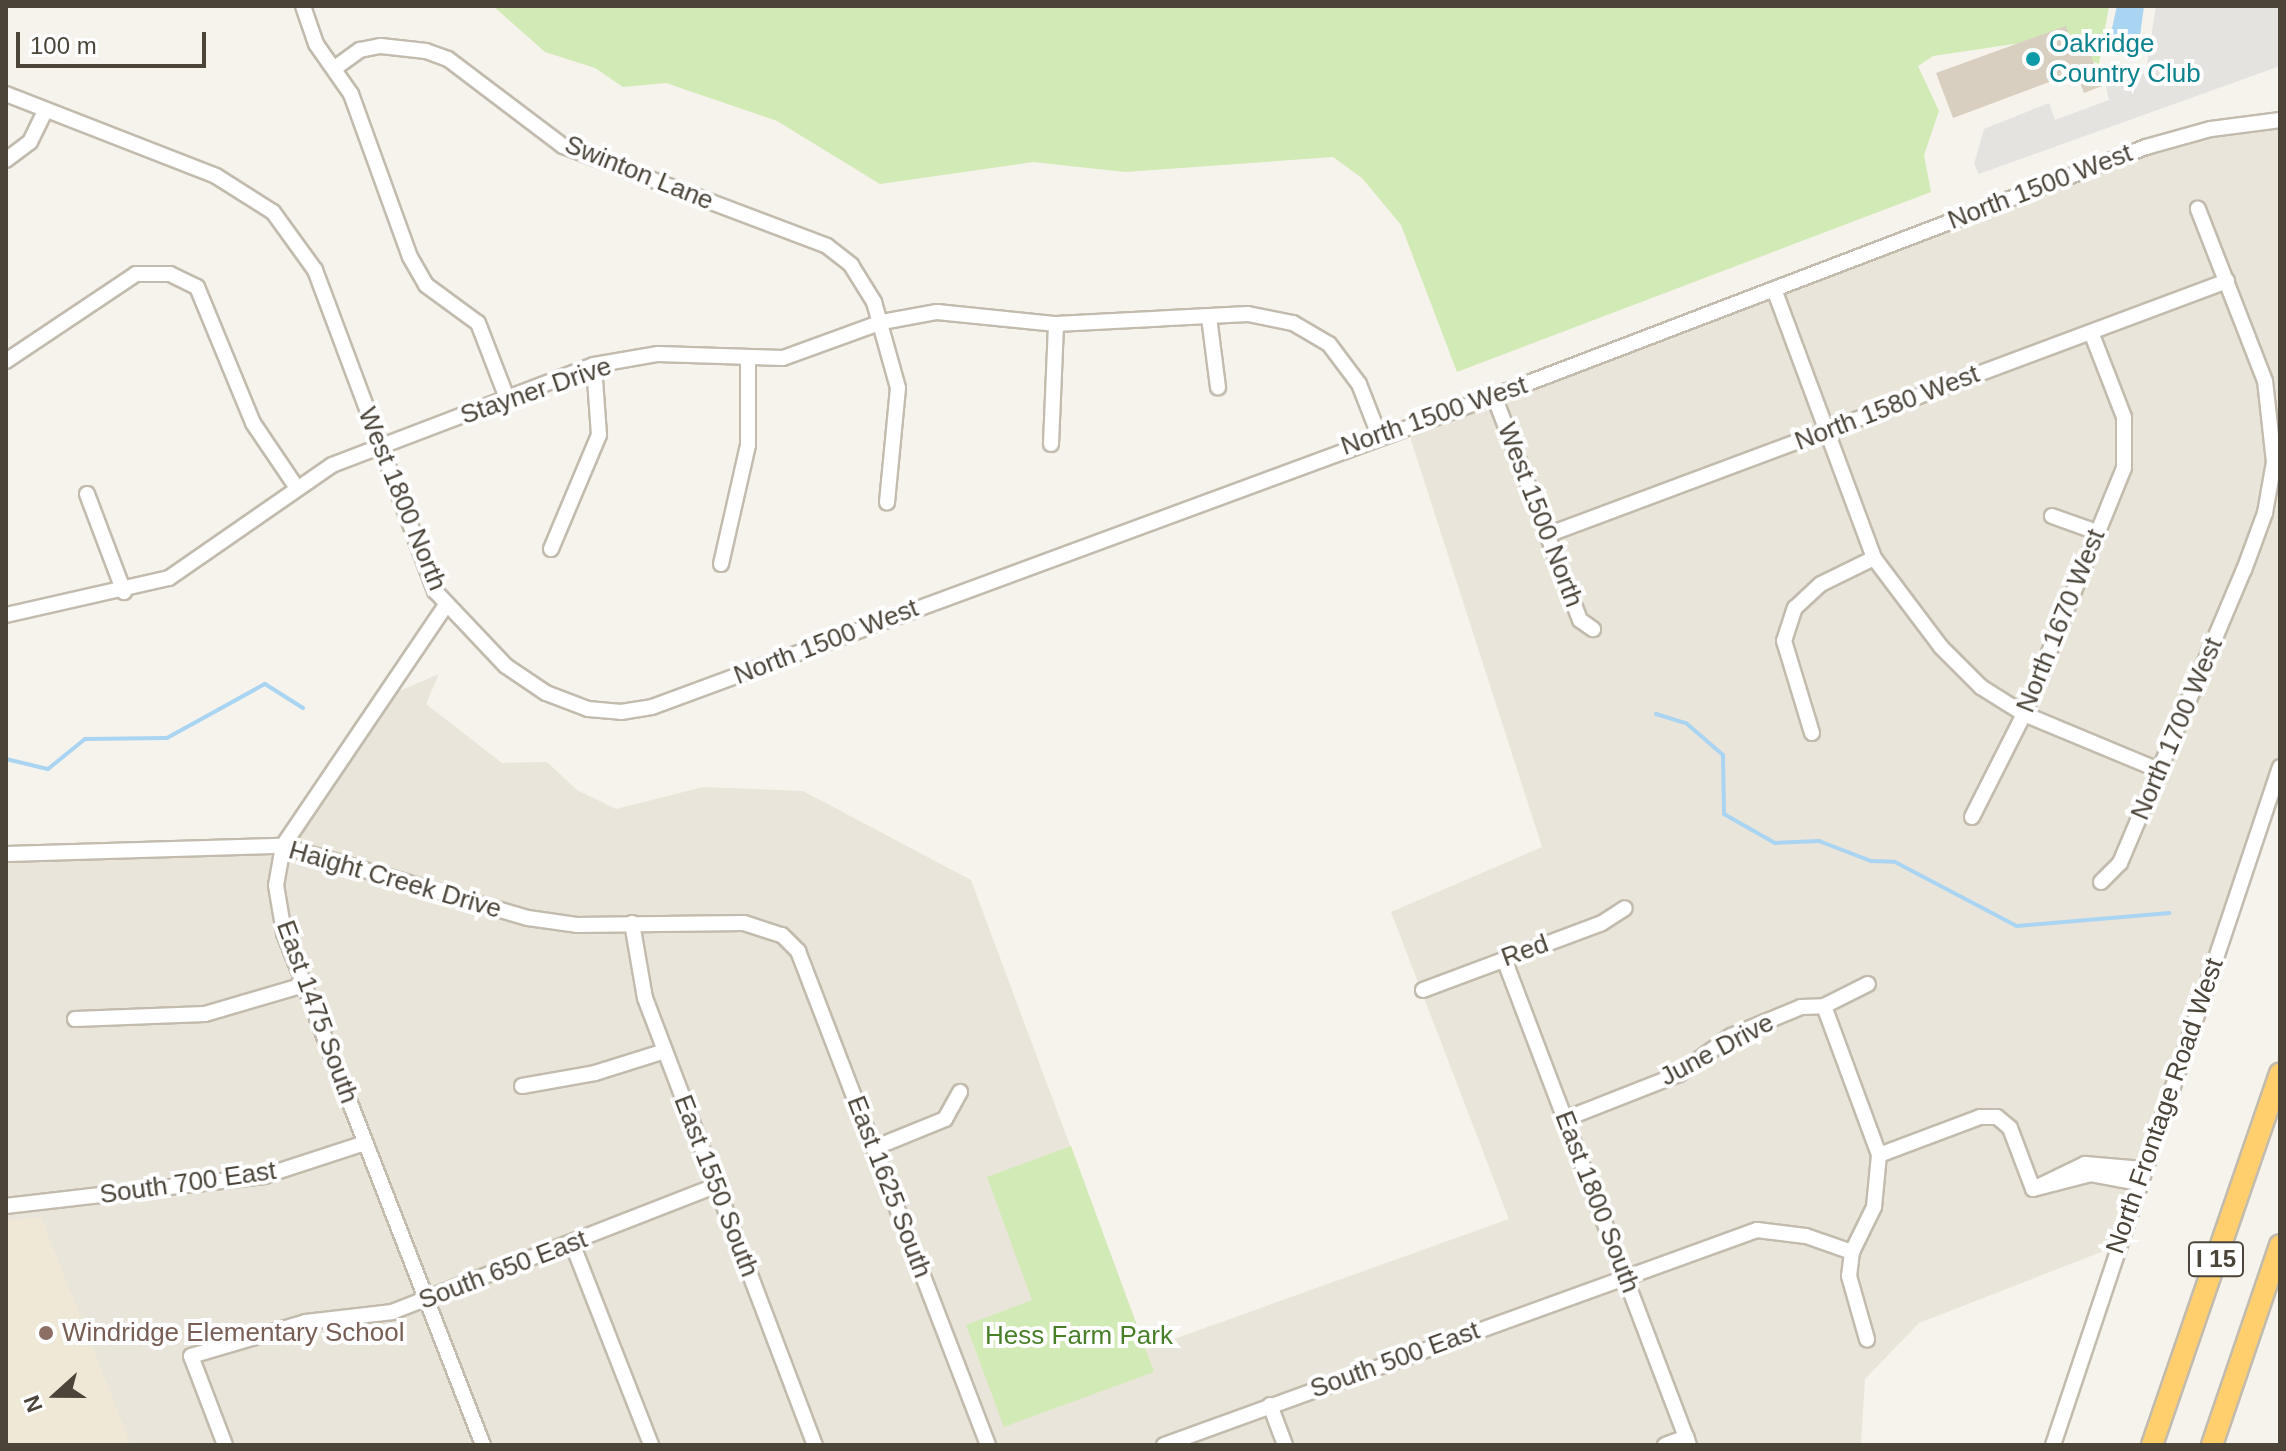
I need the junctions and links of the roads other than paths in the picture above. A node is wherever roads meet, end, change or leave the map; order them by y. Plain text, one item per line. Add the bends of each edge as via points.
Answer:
1 (303, 6) edge
2 (335, 68) junction
3 (6, 94) edge
4 (45, 111) junction
5 (2280, 120) edge
6 (6, 160) edge
7 (2198, 209) dead end
8 (2227, 281) junction
9 (1774, 289) junction
10 (1209, 317) junction
11 (882, 322) junction
12 (1056, 324) junction
13 (2091, 332) junction
14 (6, 361) edge
15 (748, 361) junction
16 (594, 365) junction
17 (1218, 387) dead end
18 (1494, 396) junction
19 (507, 398) junction
20 (1826, 431) junction
21 (1379, 435) junction
22 (1051, 444) dead end
23 (380, 448) junction
24 (297, 488) junction
25 (87, 494) dead end
26 (887, 502) dead end
27 (2052, 516) dead end
28 (2097, 532) junction
29 (1547, 535) junction
30 (551, 549) dead end
31 (1874, 558) junction
32 (721, 564) dead end
33 (124, 592) junction
34 (446, 605) junction
35 (6, 615) edge
36 (1593, 629) dead end
37 (588, 709) joint
38 (2024, 714) junction
39 (1812, 733) dead end
40 (2280, 767) edge
41 (2161, 771) junction
42 (1972, 817) dead end
43 (283, 846) junction
44 (6, 854) edge
45 (2101, 882) dead end
46 (1625, 908) dead end
47 (632, 923) junction
48 (782, 935) joint
49 (1504, 959) junction
50 (1868, 984) dead end
51 (304, 985) junction
52 (1423, 990) dead end
53 (1824, 1006) junction
54 (75, 1019) dead end
55 (665, 1051) junction
56 (2280, 1073) edge
57 (522, 1086) dead end
58 (960, 1092) dead end
59 (1565, 1119) junction
60 (365, 1143) junction
61 (874, 1148) junction
62 (1879, 1155) junction
63 (2141, 1176) junction
64 (716, 1186) junction
65 (6, 1206) edge
66 (572, 1243) junction
67 (2280, 1245) edge
68 (1852, 1252) junction
69 (1625, 1277) junction
70 (426, 1300) junction
71 (1867, 1339) dead end
72 (1270, 1405) junction
73 (1688, 1441) edge
74 (225, 1445) edge
75 (483, 1445) edge
76 (651, 1445) edge
77 (815, 1445) edge
78 (988, 1445) edge
79 (1164, 1445) edge
80 (1285, 1445) edge
81 (1665, 1445) edge
82 (2053, 1445) edge
83 (2152, 1445) edge
84 (2212, 1445) edge

1 - 2 street via 316,44
2 - 11 street, Swinton Lane via 360,50 381,46 448,59 563,146 827,246 866,283
2 - 19 street via 351,94 410,257 426,285 478,323
3 - 4 street, West 1800 North
4 - 6 street via 30,142
4 - 23 street, West 1800 North via 247,191 273,212 315,270
5 - 9 street, North 1500 West via 2211,129 2146,147
7 - 8 street, North 1700 West
8 - 13 street, North 1580 West
8 - 41 street, North 1700 West via 2265,381 2274,426 2265,513
9 - 18 street, North 1500 West
9 - 20 street
10 - 12 street, Stayner Drive
10 - 17 street
10 - 21 street, Stayner Drive via 1248,314 1293,323 1329,344 1359,384
11 - 12 street, Stayner Drive via 937,312
11 - 15 street, Stayner Drive via 813,351
11 - 26 street, Swinton Lane via 898,388
12 - 22 street
13 - 20 street, North 1580 West
13 - 28 street, North 1670 West via 2124,417 2124,468
14 - 24 street via 136,274 170,274 197,287 253,423
15 - 16 street, Stayner Drive via 658,354
15 - 32 street via 748,445
16 - 19 street, Stayner Drive
16 - 30 street via 599,435
18 - 21 street, North 1500 West
18 - 29 street, West 1500 North
19 - 23 street, Stayner Drive
20 - 29 street, North 1580 West
20 - 31 street
21 - 37 street, North 1500 West via 652,707
23 - 24 street, Stayner Drive via 332,465
23 - 34 street, West 1800 North
24 - 33 street, Stayner Drive via 169,578
25 - 33 street
27 - 28 street
28 - 38 street, North 1670 West
29 - 36 street, West 1500 North via 1580,620
31 - 38 street via 1941,647 1981,687
31 - 39 street via 1821,584 1795,608 1784,641
33 - 35 street, Stayner Drive
34 - 37 street, West 1800 North via 506,666
34 - 43 street, East 1475 South
38 - 41 street
38 - 42 street, North 1670 West
40 - 63 street, North Frontage Road West
41 - 45 street, North 1700 West via 2120,863
43 - 44 street, Haight Creek Drive
43 - 47 street, Haight Creek Drive via 528,918 577,925
43 - 51 street, East 1475 South via 276,885
46 - 49 street, Red via 1602,923
47 - 48 street, Haight Creek Drive via 744,923
47 - 55 street, East 1550 South via 636,968
48 - 61 street, East 1625 South via 798,951
49 - 52 street, Red
49 - 59 street, East 1800 South
50 - 53 street, June Drive
51 - 54 street via 205,1014
51 - 60 street, East 1475 South
53 - 59 street, June Drive via 1801,1007 1731,1036 1679,1074
53 - 62 street
55 - 57 street via 595,1073
55 - 64 street, East 1550 South
56 - 83 highway, I 15
58 - 61 street via 945,1119
59 - 69 street, East 1800 South
60 - 65 street, South 700 East via 264,1176
60 - 70 street, East 1475 South
61 - 78 street, East 1625 South
62 - 63 street via 1980,1117 1997,1117 2010,1128 2033,1189 2091,1174
62 - 68 street via 1874,1207
63 - 82 street, North Frontage Road West
64 - 66 street, South 650 East
64 - 77 street, East 1550 South
66 - 70 street, South 650 East
66 - 76 street
67 - 84 highway, I 15
68 - 69 street, South 500 East via 1806,1236 1757,1230
68 - 71 street via 1852,1300
69 - 72 street, South 500 East
69 - 73 street, East 1800 South
70 - 74 street, South 650 East via 360,1319 248,1335 191,1356
70 - 75 street, East 1475 South
72 - 79 street, South 500 East
72 - 80 street
73 - 81 street

